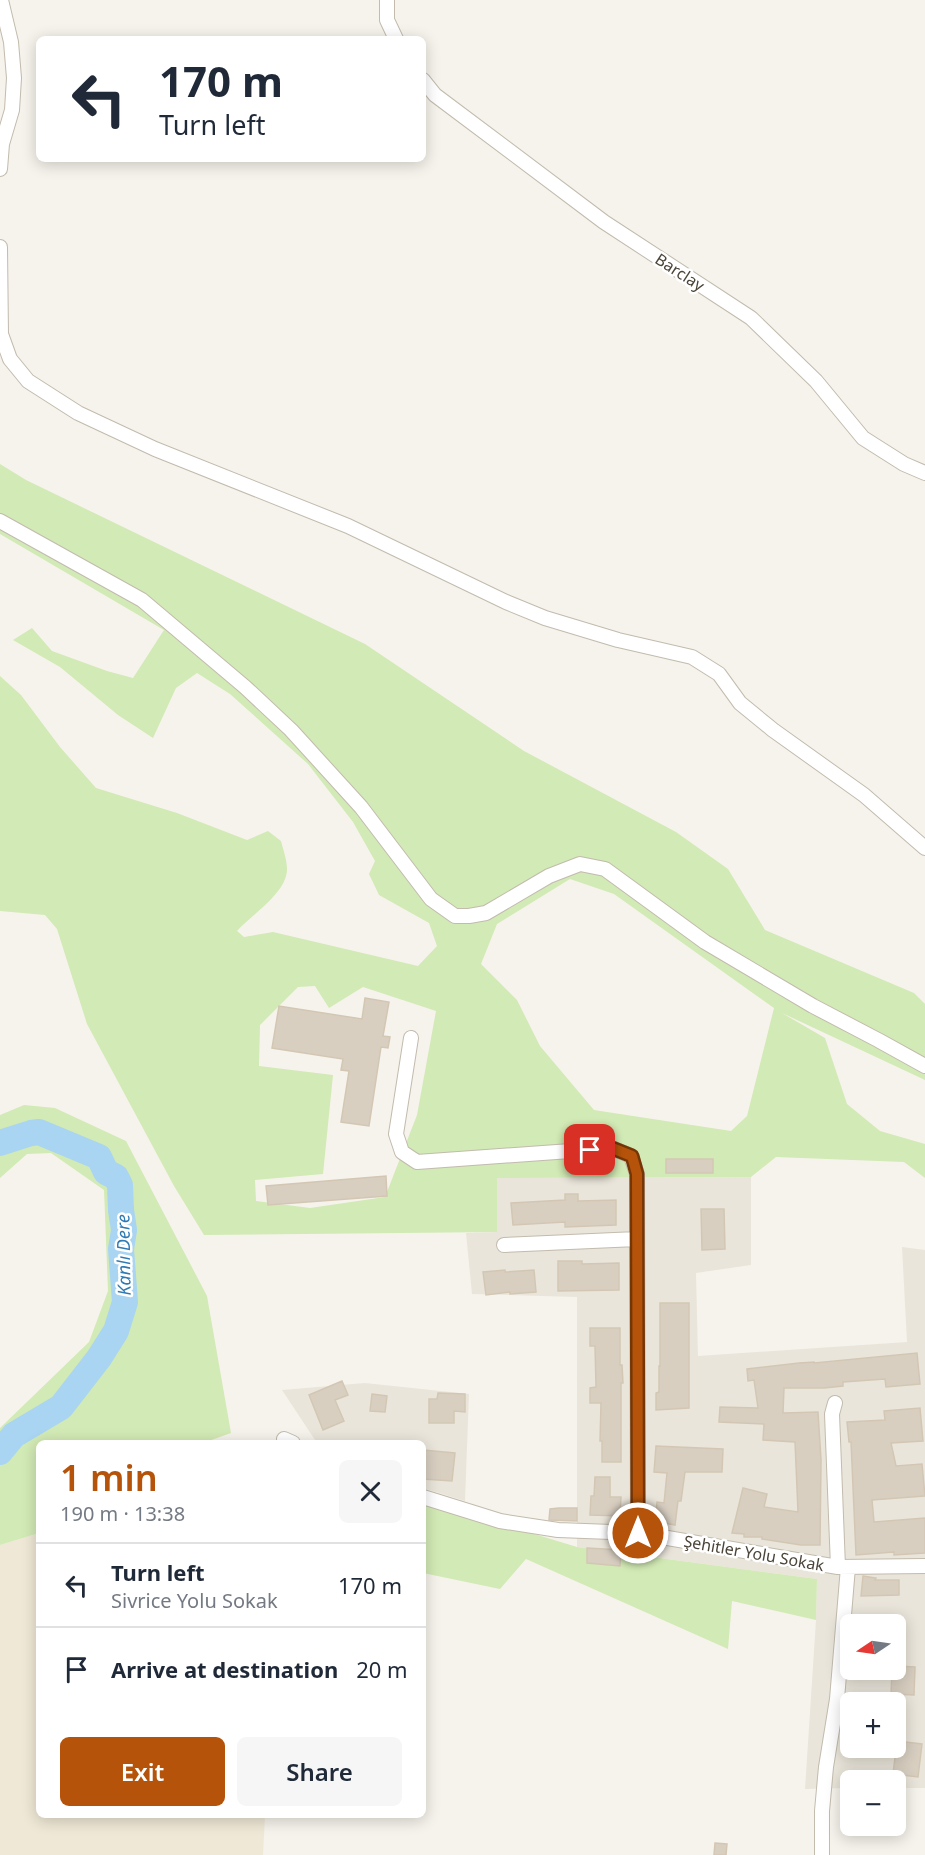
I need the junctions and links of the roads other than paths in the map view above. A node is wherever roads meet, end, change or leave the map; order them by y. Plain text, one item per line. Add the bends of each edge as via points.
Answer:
1 (1, 0) edge
2 (387, 0) edge
3 (395, 36) edge
4 (426, 84) edge
5 (0, 169) edge
6 (0, 247) edge
7 (925, 473) edge
8 (0, 521) edge
9 (925, 848) edge
10 (411, 1038) dead end
11 (925, 1066) edge
12 (637, 1239) junction
13 (504, 1245) dead end
14 (835, 1404) dead end
15 (426, 1498) edge
16 (638, 1533) junction
17 (925, 1566) edge
18 (843, 1567) junction
19 (822, 1855) edge

1 - 5 street via 14,78
2 - 3 street via 387,20
4 - 7 street, Barclay via 435,96 604,222 751,318 816,381 863,438
6 - 9 street via 1,334 10,359 28,381 78,413 155,449 348,526 545,618 692,657 719,674 740,703 864,795
8 - 11 street via 142,600 245,687 291,730 361,807 431,899 455,916 486,913 549,876 580,864 605,869 705,942
10 - 12 street via 396,1134 402,1152 417,1162 612,1148 632,1156 637,1174
12 - 13 street
12 - 16 street
14 - 18 street via 832,1414
15 - 16 street, Şehitler Yolu Sokak via 500,1521 558,1530
16 - 18 street, Şehitler Yolu Sokak
17 - 18 street, Şehitler Yolu Sokak
18 - 19 street via 837,1699 826,1767

